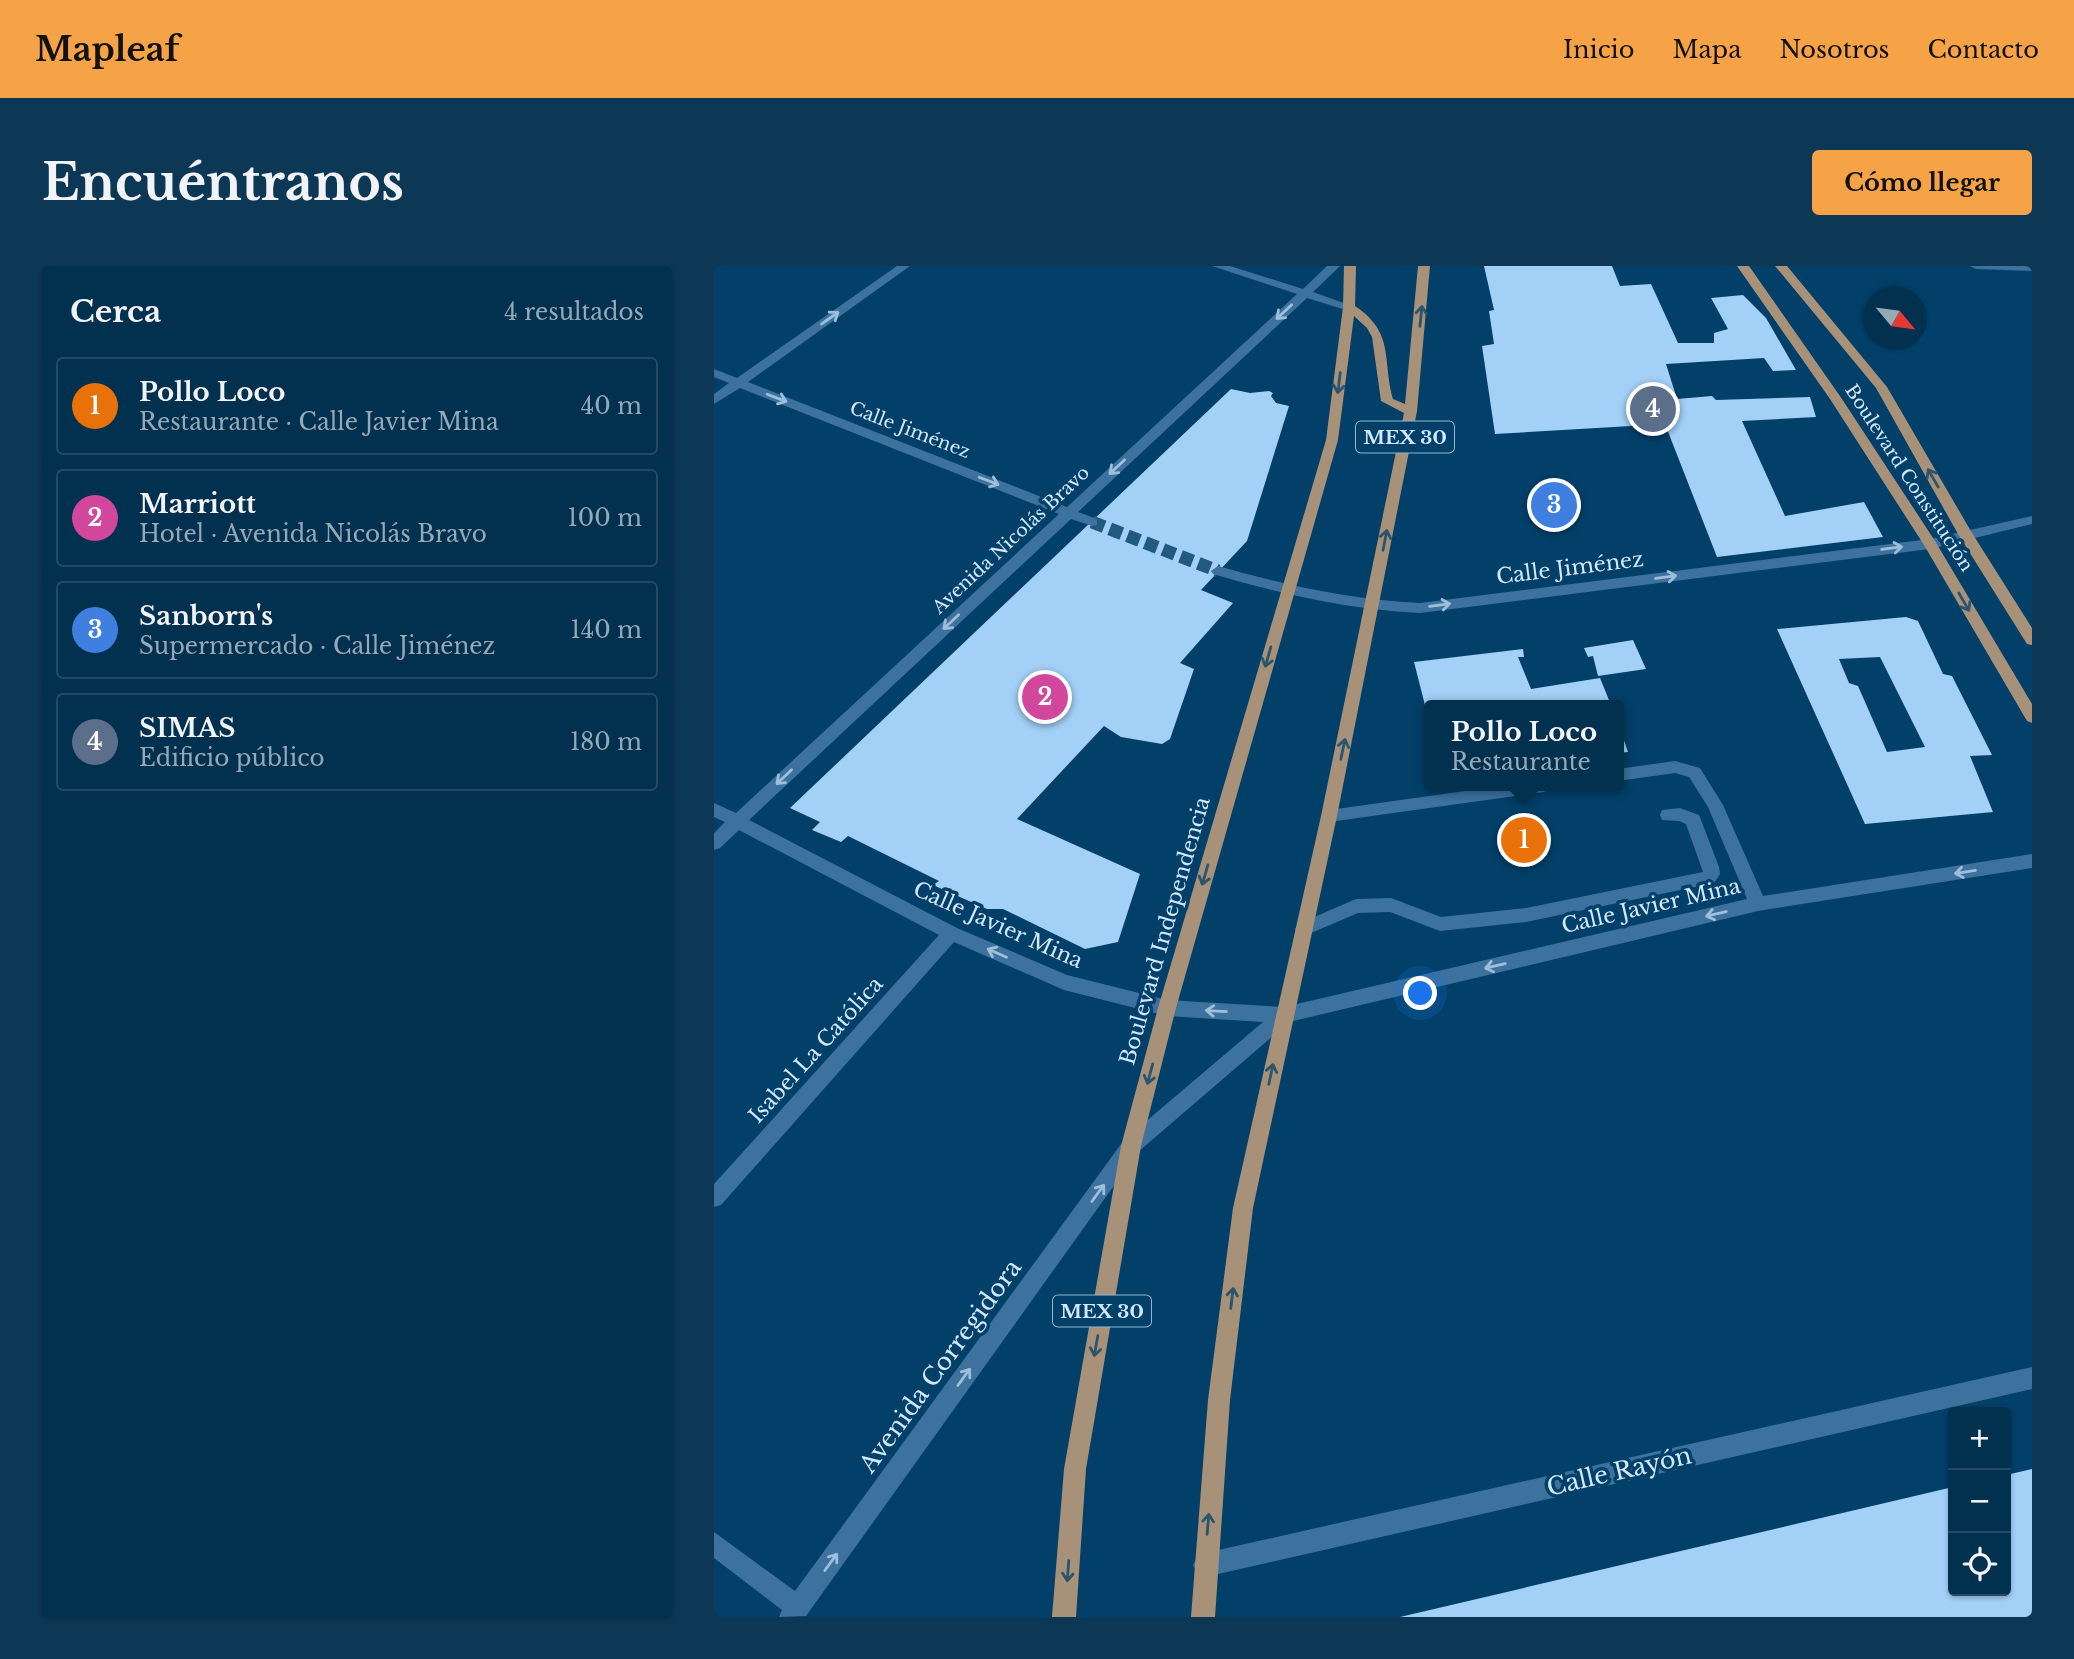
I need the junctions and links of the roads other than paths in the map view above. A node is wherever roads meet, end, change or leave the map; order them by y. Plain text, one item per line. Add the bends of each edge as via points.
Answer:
1 (904, 266) edge
2 (1218, 266) edge
3 (1334, 266) edge
4 (1350, 266) edge
5 (1424, 266) edge
6 (1743, 266) edge
7 (1976, 266) edge
8 (1785, 268) edge
9 (2032, 268) edge
10 (1305, 293) junction
11 (1349, 307) junction
12 (714, 373) edge
13 (738, 383) junction
14 (714, 400) edge
15 (1411, 411) junction
16 (1069, 513) junction
17 (2032, 520) edge
18 (1092, 522) tunnel mouth
19 (1965, 534) junction
20 (1930, 544) junction
21 (1218, 571) tunnel mouth
22 (1287, 591) junction
23 (1372, 607) junction
24 (2032, 640) edge
25 (2032, 717) edge
26 (1624, 774) edge
27 (1508, 791) edge
28 (714, 809) edge
29 (1668, 815) dead end
30 (1329, 816) junction
31 (738, 821) junction
32 (714, 843) edge
33 (2032, 861) edge
34 (1758, 904) junction
35 (1304, 929) junction
36 (951, 933) junction
37 (1167, 1008) junction
38 (1284, 1015) junction
39 (1131, 1146) junction
40 (714, 1198) edge
41 (2032, 1377) edge
42 (714, 1544) edge
43 (1205, 1565) junction
44 (795, 1612) edge
45 (1065, 1617) edge
46 (1203, 1617) edge

13 -> 1 street
2 - 10 street
3 - 10 street, Avenida Nicolás Bravo
4 - 11 main road, Boulevard Independencia / MEX 30
15 -> 5 main road, MEX 30
6 - 20 main road, Boulevard Constitución
7 - 9 street
19 -> 8 main road, Boulevard Constitución via 1881,387
10 - 11 street
10 -> 16 street, Avenida Nicolás Bravo
11 - 15 main road via 1365,316 1378,332 1387,401
11 -> 22 main road, Boulevard Independencia / MEX 30 via 1332,440
12 - 13 street, Calle Jiménez
13 - 14 street
13 -> 16 street, Calle Jiménez
23 -> 15 main road, MEX 30
16 - 18 street, Calle Jiménez
16 -> 31 street, Avenida Nicolás Bravo
17 - 19 street, Calle Jiménez
19 - 20 street, Calle Jiménez
19 - 24 main road, Boulevard Constitución
23 -> 20 street, Calle Jiménez via 1420,608
20 -> 25 main road, Boulevard Constitución
21 - 22 street, Calle Jiménez
22 - 23 street, Calle Jiménez
22 -> 37 main road, Boulevard Independencia / MEX 30
30 -> 23 main road, MEX 30
26 - 34 street via 1675,767 1694,772 1715,805
27 - 30 street
28 - 31 street, Calle Javier Mina
29 - 35 street via 1693,820 1711,867 1708,878 1526,915 1440,925 1391,905 1356,906
30 - 35 main road, MEX 30
31 - 32 street, Avenida Nicolás Bravo
31 - 36 street, Calle Javier Mina
33 -> 34 street, Calle Javier Mina
34 -> 38 street, Calle Javier Mina
35 - 38 main road, MEX 30
37 -> 36 street, Calle Javier Mina via 1064,982
36 - 40 street, Isabel La Católica
38 -> 37 street, Calle Javier Mina
37 -> 39 main road, Boulevard Independencia / MEX 30
38 - 39 street, Calle Javier Mina
43 -> 38 main road, MEX 30 via 1219,1401 1244,1208
44 -> 39 street, Avenida Corregidora
39 -> 45 main road, Boulevard Independencia / MEX 30 via 1075,1469
41 - 43 street, Calle Rayón
42 - 44 street
43 - 46 main road, MEX 30

